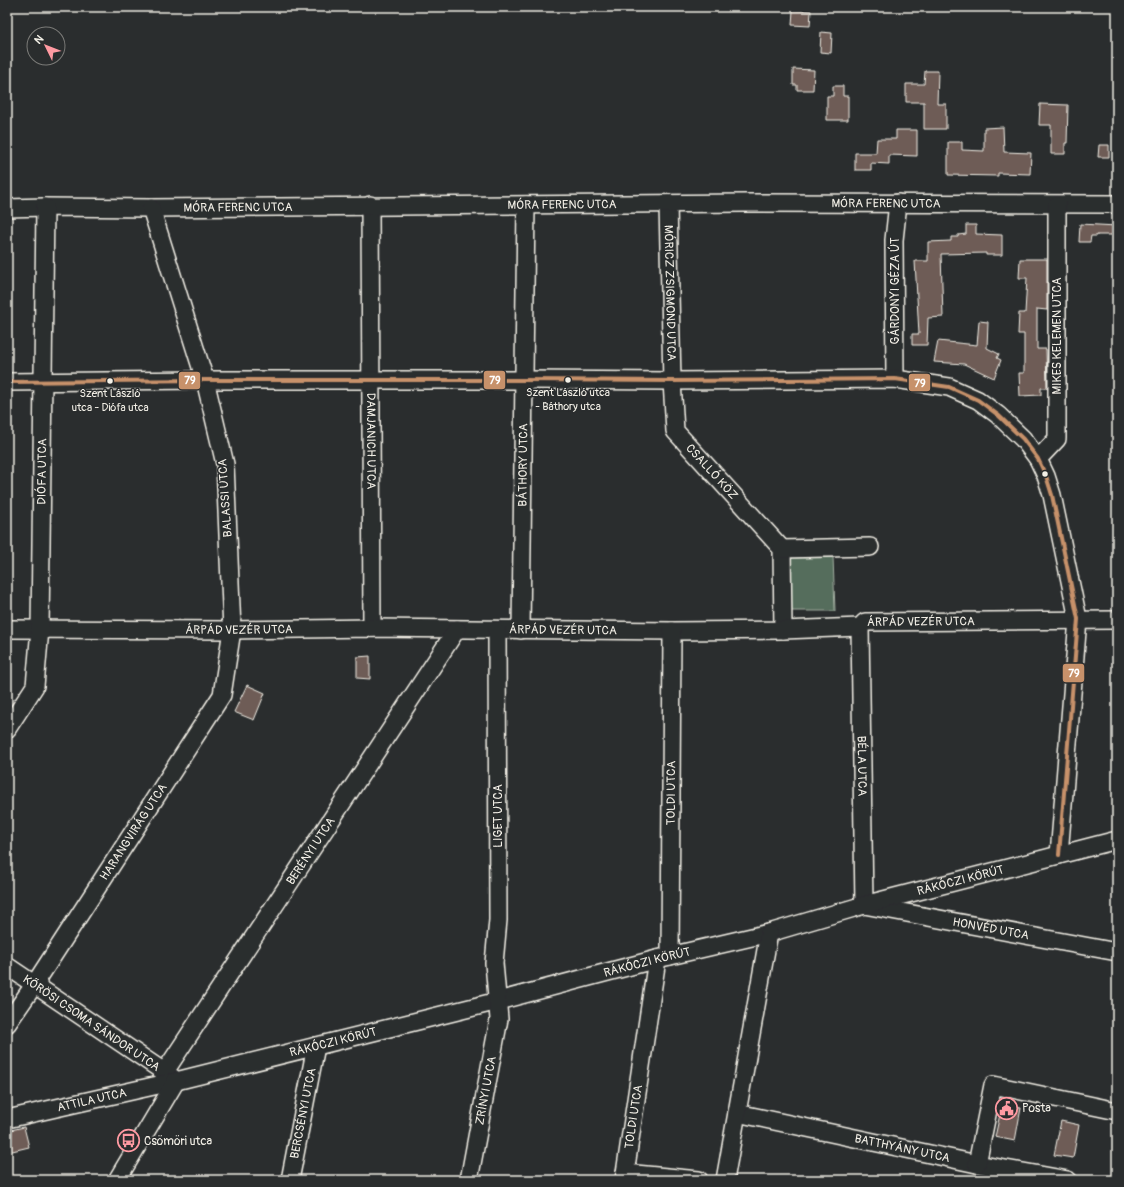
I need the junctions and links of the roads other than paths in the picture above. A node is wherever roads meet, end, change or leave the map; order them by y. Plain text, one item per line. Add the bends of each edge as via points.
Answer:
1 (898, 203) junction
2 (668, 204) junction
3 (1117, 204) edge
4 (370, 205) junction
5 (526, 205) junction
6 (1057, 205) junction
7 (45, 207) junction
8 (7, 208) edge
9 (151, 208) junction
10 (204, 380) junction
11 (372, 380) junction
12 (524, 380) junction
13 (895, 380) junction
14 (672, 381) junction
15 (7, 382) edge
16 (43, 382) junction
17 (1038, 459) junction
18 (870, 547) dead end
19 (782, 549) junction
20 (1078, 619) junction
21 (1117, 620) edge
22 (860, 627) junction
23 (372, 628) junction
24 (7, 629) edge
25 (40, 629) junction
26 (457, 629) junction
27 (232, 630) junction
28 (497, 630) junction
29 (521, 630) junction
30 (782, 630) junction
31 (672, 631) junction
32 (7, 729) edge
33 (1117, 840) edge
34 (1059, 855) junction
35 (864, 905) junction
36 (769, 933) junction
37 (1117, 952) edge
38 (664, 957) junction
39 (7, 966) edge
40 (34, 985) junction
41 (498, 1000) junction
42 (7, 1024) edge
43 (316, 1046) junction
44 (170, 1077) junction
45 (1117, 1111) edge
46 (737, 1113) junction
47 (7, 1119) edge
48 (977, 1164) junction
49 (625, 1176) edge
50 (117, 1180) edge
51 (290, 1180) edge
52 (469, 1180) edge
53 (699, 1180) edge
54 (725, 1180) edge
55 (1068, 1180) edge

1 - 2 street, MÓRA FERENC UTCA
1 - 6 street, MÓRA FERENC UTCA
1 - 13 street, GÁRDONYI GÉZA ÚT via 894,240
2 - 5 street, MÓRA FERENC UTCA
2 - 14 street, MÓRICZ ZSIGMOND UTCA
3 - 6 street, MÓRA FERENC UTCA
4 - 5 street, MÓRA FERENC UTCA
4 - 9 street, MÓRA FERENC UTCA
4 - 11 street, DAMJANICH UTCA
5 - 12 street, BÁTHORY UTCA
6 - 17 street, MIKES KELEMEN UTCA via 1057,440
7 - 8 street, MÓRA FERENC UTCA
7 - 9 street, MÓRA FERENC UTCA
7 - 16 street, DIÓFA UTCA
9 - 10 street, BALASSI UTCA
10 - 11 street
10 - 16 street
10 - 27 street, BALASSI UTCA via 225,464
11 - 12 street
11 - 23 street, DAMJANICH UTCA
12 - 14 street
12 - 29 street, BÁTHORY UTCA
13 - 14 street
13 - 17 street via 949,387 978,400 1010,427
14 - 19 street, CSALLÓ KÖZ via 675,431
15 - 16 street
16 - 25 street, DIÓFA UTCA
17 - 20 street via 1052,495
18 - 19 street
19 - 30 street
20 - 21 street, ÁRPÁD VEZÉR UTCA
20 - 22 street, ÁRPÁD VEZÉR UTCA via 865,622
20 - 34 street
22 - 30 street, ÁRPÁD VEZÉR UTCA
22 - 35 street, BÉLA UTCA
23 - 26 street, ÁRPÁD VEZÉR UTCA
23 - 27 street, ÁRPÁD VEZÉR UTCA
24 - 25 street, ÁRPÁD VEZÉR UTCA
25 - 27 street, ÁRPÁD VEZÉR UTCA
25 - 32 street, DIÓFA UTCA via 35,686
26 - 28 street, ÁRPÁD VEZÉR UTCA
26 - 44 street, BERÉNYI UTCA
27 - 40 street, HARANGVIRÁG UTCA via 222,695
28 - 29 street, ÁRPÁD VEZÉR UTCA
28 - 41 street, LIGET UTCA via 498,920 494,963
29 - 31 street, ÁRPÁD VEZÉR UTCA
30 - 31 street, ÁRPÁD VEZÉR UTCA
31 - 38 street, TOLDI UTCA
33 - 34 street, RÁKÓCZI KÖRÚT
34 - 35 street, RÁKÓCZI KÖRÚT
35 - 36 street, RÁKÓCZI KÖRÚT
35 - 37 street, HONVÉD UTCA
36 - 38 street, RÁKÓCZI KÖRÚT
36 - 46 street
38 - 41 street, RÁKÓCZI KÖRÚT
38 - 49 street, TOLDI UTCA
39 - 40 street, KŐRÖSI CSOMA SÁNDOR UTCA
40 - 42 street, HARANGVIRÁG UTCA
40 - 44 street, KŐRÖSI CSOMA SÁNDOR UTCA
41 - 43 street, RÁKÓCZI KÖRÚT
41 - 52 street, ZRÍNYI UTCA via 499,1020
43 - 44 street, RÁKÓCZI KÖRÚT
43 - 51 street, BERCSÉNYI UTCA
44 - 47 street, ATTILA UTCA
44 - 50 street
45 - 48 street via 993,1085
46 - 48 street, BATTHYÁNY UTCA
46 - 54 street
48 - 55 street, BATTHYÁNY UTCA
49 - 53 street

